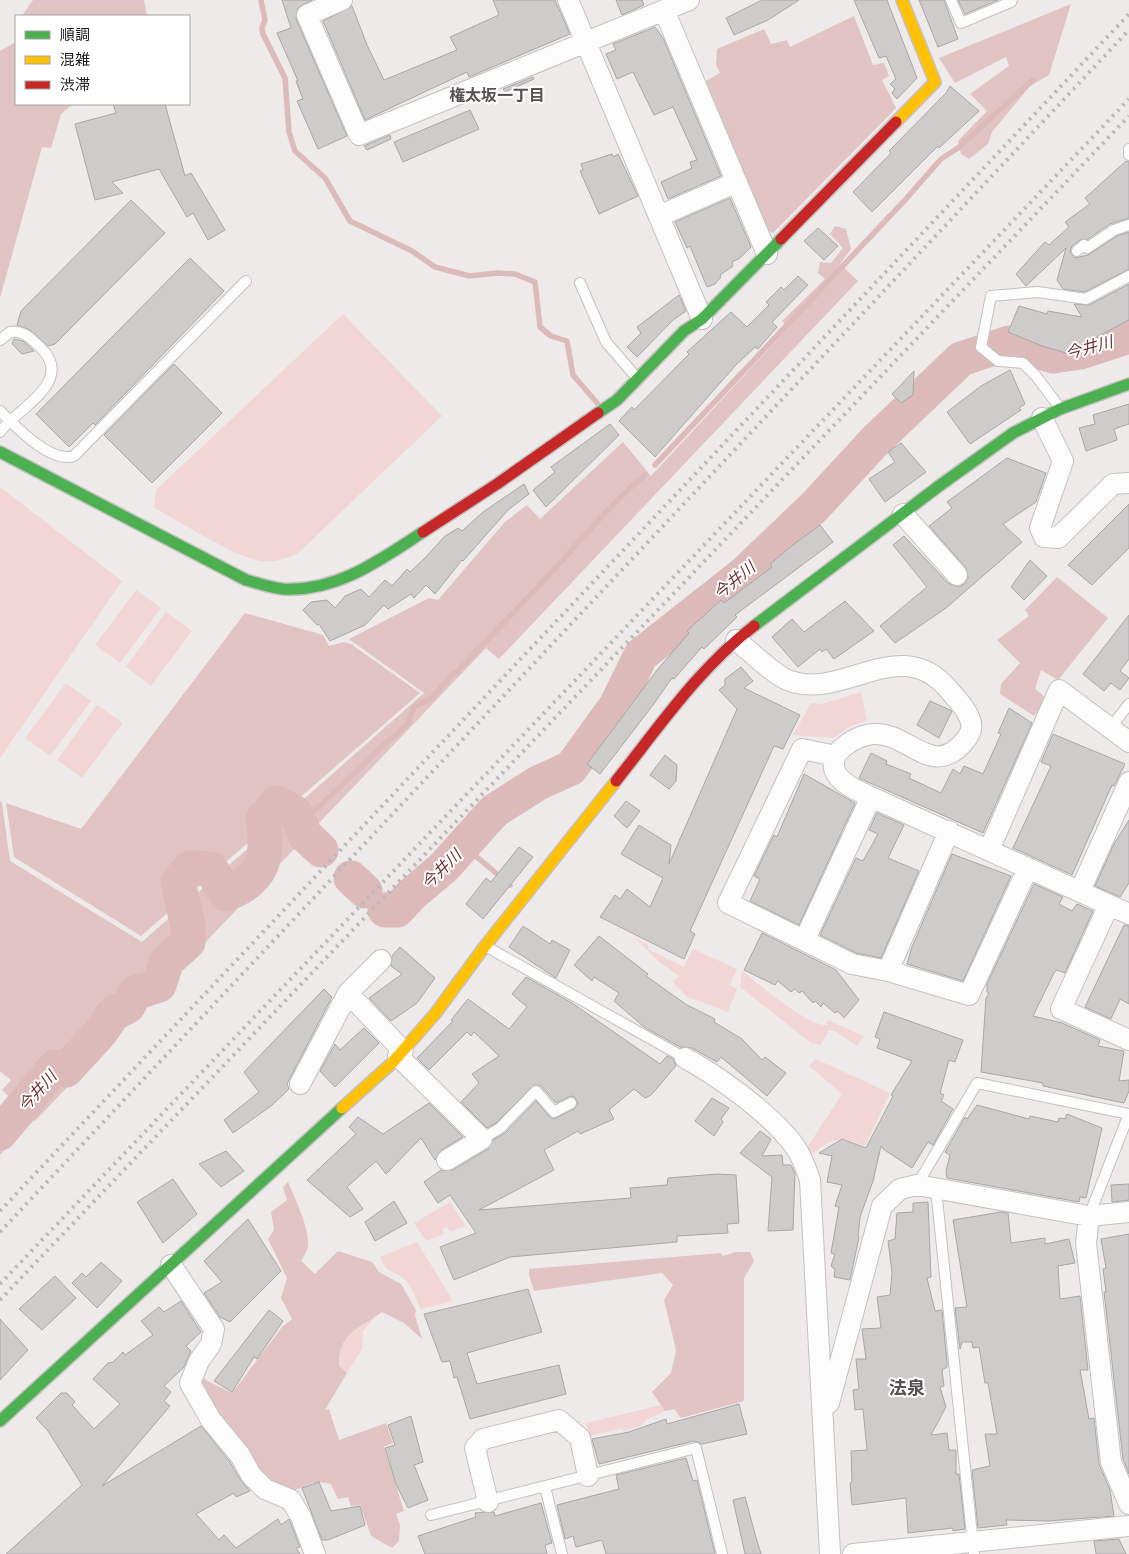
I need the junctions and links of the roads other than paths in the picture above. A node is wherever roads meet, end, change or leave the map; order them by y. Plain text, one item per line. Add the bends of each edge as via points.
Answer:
1 (568, 0) edge
2 (689, 0) edge
3 (902, 0) edge
4 (951, 0) edge
5 (1012, 0) edge
6 (338, 1) edge
7 (664, 10) junction
8 (586, 43) junction
9 (1129, 149) edge
10 (1129, 155) edge
11 (736, 182) junction
12 (659, 216) junction
13 (1129, 225) edge
14 (1077, 250) dead end
15 (767, 254) junction
16 (1129, 276) edge
17 (246, 282) dead end
18 (580, 283) dead end
19 (702, 319) junction
20 (0, 340) edge
21 (638, 378) junction
22 (1129, 384) edge
23 (1060, 409) junction
24 (0, 411) edge
25 (1042, 418) junction
26 (10, 421) junction
27 (0, 432) edge
28 (0, 452) edge
29 (1129, 483) edge
30 (903, 514) junction
31 (957, 575) dead end
32 (736, 640) junction
33 (1129, 704) edge
34 (1111, 727) junction
35 (1129, 742) edge
36 (836, 756) junction
37 (1129, 782) edge
38 (871, 797) junction
39 (949, 831) junction
40 (989, 850) junction
41 (1028, 868) junction
42 (1080, 891) junction
43 (1109, 904) junction
44 (1129, 914) edge
45 (805, 939) junction
46 (485, 946) junction
47 (381, 960) dead end
48 (888, 971) junction
49 (348, 993) junction
50 (1129, 1040) edge
51 (401, 1054) junction
52 (685, 1058) joint
53 (300, 1084) dead end
54 (571, 1103) dead end
55 (1129, 1114) edge
56 (482, 1139) junction
57 (447, 1160) dead end
58 (926, 1187) junction
59 (1129, 1212) edge
60 (1089, 1216) junction
61 (171, 1266) junction
62 (824, 1419) junction
63 (0, 1421) edge
64 (588, 1476) junction
65 (546, 1487) junction
66 (488, 1502) junction
67 (1129, 1504) edge
68 (432, 1515) dead end
69 (1129, 1526) edge
70 (974, 1548) edge
71 (314, 1554) edge
72 (562, 1554) edge
73 (722, 1554) edge
74 (830, 1554) edge
75 (853, 1554) edge

1 - 8 street
2 - 7 street
3 - 15 street via 936,82
4 - 5 lane via 961,23
6 - 8 street via 307,16 359,135
7 - 8 street
7 - 11 street
8 - 12 street
9 - 10 lane
11 - 12 street
11 - 15 street
12 - 19 street
13 - 14 lane via 1114,230 1087,248 1084,245
15 - 19 street
16 - 23 lane via 1086,299 1038,292 991,296 981,346 998,361 1023,363
17 - 26 lane via 74,456 61,457 37,444
18 - 21 lane via 606,342
19 - 21 street via 684,331
20 - 26 lane via 10,332 26,334 46,352 52,367 48,383
21 - 28 street via 593,418 374,564 344,580 316,586 283,589 246,580
22 - 23 street
23 - 25 street
24 - 26 lane
25 - 29 street via 1062,461 1040,528 1044,537 1058,538 1113,484
25 - 30 street via 1013,433
26 - 27 lane
30 - 31 street
30 - 32 street
32 - 36 street via 789,681 819,685 885,667 922,668 938,677 968,714 972,724 971,732 961,746 938,757 928,756 876,733 854,739
32 - 46 street via 694,683
33 - 34 lane
34 - 35 street
34 - 40 street via 1059,690
36 - 38 street via 836,774 849,786
36 - 45 street via 802,749 728,903
37 - 42 street
38 - 39 street
38 - 45 street
39 - 40 street
39 - 48 street
40 - 41 street
41 - 42 street
41 - 48 street via 969,996
42 - 43 street
43 - 44 street
43 - 50 street via 1062,1009
45 - 48 street via 852,964
46 - 51 street
46 - 52 lane
47 - 49 street
49 - 51 street
49 - 53 street
51 - 56 street
51 - 61 street
52 - 62 street via 721,1079 790,1139 810,1180
54 - 56 lane via 554,1112 536,1091 500,1128
55 - 58 lane via 977,1083
55 - 60 lane
56 - 57 street
58 - 60 street
58 - 62 street via 900,1189 882,1206
58 - 70 lane
59 - 60 street
60 - 67 street via 1086,1242 1111,1462
61 - 63 street
61 - 71 street via 214,1329 212,1344 199,1361 190,1383 211,1420 240,1455 251,1475 264,1489 291,1500 301,1517
62 - 74 street
64 - 65 lane
64 - 66 street via 580,1438 559,1420 482,1439 475,1448
64 - 73 lane via 696,1448
65 - 66 lane
65 - 72 lane
66 - 68 lane
69 - 70 street
70 - 75 street

